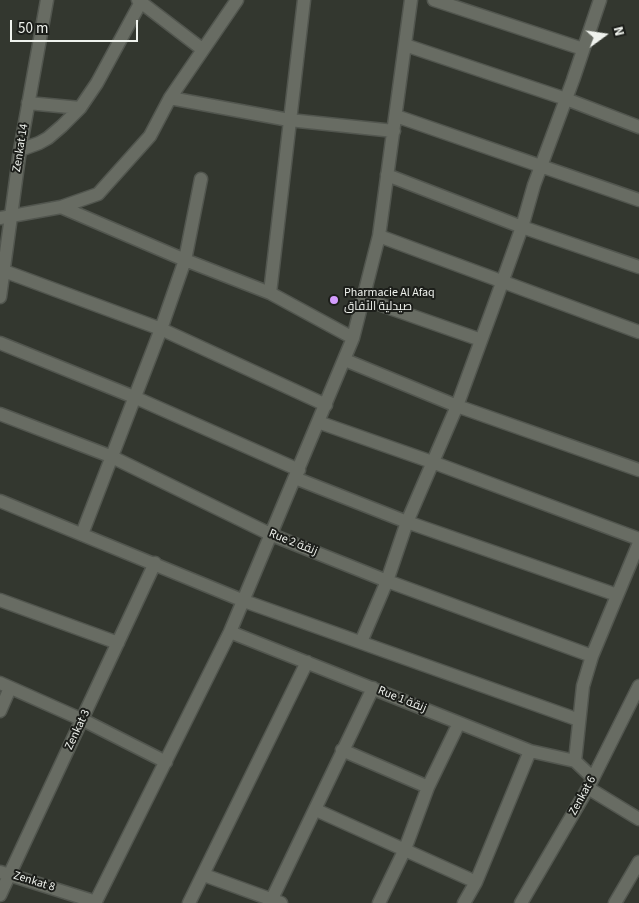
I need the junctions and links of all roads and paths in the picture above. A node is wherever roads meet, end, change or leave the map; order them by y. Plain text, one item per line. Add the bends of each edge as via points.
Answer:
1 (47, 0) edge
2 (237, 0) edge
3 (304, 0) edge
4 (411, 0) edge
5 (434, 0) edge
6 (600, 0) edge
7 (140, 1) edge
8 (405, 45) junction
9 (583, 48) junction
10 (202, 49) junction
11 (170, 98) junction
12 (566, 99) junction
13 (28, 103) junction
14 (80, 108) junction
15 (396, 116) junction
16 (289, 120) junction
17 (639, 127) edge
18 (394, 131) junction
19 (20, 150) junction
20 (541, 166) junction
21 (387, 175) junction
22 (201, 179) dead end
23 (639, 200) edge
24 (61, 207) junction
25 (5, 217) edge
26 (522, 227) junction
27 (379, 236) junction
28 (185, 260) junction
29 (639, 267) edge
30 (4, 271) junction
31 (502, 283) junction
32 (270, 293) junction
33 (0, 297) edge
34 (364, 299) junction
35 (161, 329) junction
36 (639, 332) edge
37 (353, 338) junction
38 (481, 340) junction
39 (0, 343) edge
40 (345, 360) junction
41 (134, 397) junction
42 (326, 405) junction
43 (457, 406) junction
44 (0, 414) edge
45 (318, 422) junction
46 (110, 456) junction
47 (432, 462) junction
48 (639, 470) edge
49 (297, 474) junction
50 (0, 501) edge
51 (407, 522) junction
52 (82, 534) junction
53 (272, 535) junction
54 (639, 538) edge
55 (639, 543) edge
56 (155, 563) junction
57 (387, 581) junction
58 (617, 595) junction
59 (0, 600) edge
60 (244, 601) junction
61 (230, 632) junction
62 (361, 642) junction
63 (118, 643) junction
64 (592, 656) junction
65 (307, 662) junction
66 (5, 686) edge
67 (639, 686) edge
68 (372, 688) junction
69 (0, 711) edge
70 (83, 720) junction
71 (578, 720) junction
72 (459, 722) junction
73 (342, 750) junction
74 (530, 750) junction
75 (575, 761) junction
76 (166, 762) junction
77 (590, 783) junction
78 (428, 787) junction
79 (316, 810) junction
80 (639, 819) edge
81 (405, 849) junction
82 (639, 862) edge
83 (5, 873) edge
84 (204, 875) junction
85 (476, 882) junction
86 (0, 895) edge
87 (96, 902) edge
88 (274, 902) edge
89 (189, 903) edge
90 (379, 903) edge
91 (464, 903) edge
92 (521, 903) edge
93 (615, 903) edge

1 - 13 street, Zenkat 14
2 - 10 street
3 - 16 street
4 - 8 street
5 - 9 street
6 - 9 street
7 - 10 street
7 - 14 street via 97,83
8 - 12 street
8 - 15 street
9 - 12 street
10 - 11 street
11 - 16 street
11 - 24 street via 150,136 98,194
12 - 17 street
12 - 20 street
13 - 14 street
13 - 19 street, Zenkat 14
14 - 19 street via 48,138
15 - 18 street
15 - 20 street
16 - 18 street
16 - 32 street
18 - 21 street
19 - 25 street, Zenkat 14
20 - 23 street
20 - 26 street
21 - 26 street
21 - 27 street
22 - 28 street
24 - 25 street
24 - 28 street
25 - 30 street, Zenkat 14
26 - 29 street
26 - 31 street
27 - 31 street
27 - 34 street
28 - 32 street
28 - 35 street
30 - 33 street, Zenkat 14
30 - 35 street
31 - 36 street
31 - 38 street
32 - 37 street
34 - 37 street
34 - 38 street
35 - 41 street
35 - 42 street
37 - 40 street
38 - 43 street
39 - 41 street
40 - 42 street
40 - 43 street
41 - 46 street
41 - 49 street
42 - 45 street
43 - 47 street
43 - 48 street
44 - 46 street, Rue 2 زنقة
45 - 47 street
45 - 49 street
46 - 52 street
46 - 53 street, Rue 2 زنقة
47 - 51 street
47 - 54 street
49 - 51 street
49 - 53 street
50 - 52 street
51 - 57 street
51 - 58 street
52 - 56 street
53 - 57 street, Rue 2 زنقة
53 - 60 street
55 - 58 street
56 - 60 street
56 - 63 street, Zenkat 3
57 - 62 street
57 - 64 street, Rue 2 زنقة
58 - 64 street
59 - 63 street
60 - 61 street
60 - 62 street
61 - 65 street, Rue 1 زنقة
61 - 76 street
62 - 71 street
63 - 70 street, Zenkat 3
64 - 71 street
65 - 68 street, Rue 1 زنقة
65 - 84 street
66 - 69 street
66 - 70 street
67 - 77 street, Zenkat 6
68 - 72 street, Rue 1 زنقة
68 - 73 street
70 - 76 street
70 - 83 street, Zenkat 3
71 - 75 street
72 - 74 street, Rue 1 زنقة
72 - 78 street
73 - 78 street
73 - 79 street
74 - 75 street, Rue 1 زنقة
74 - 85 street
75 - 77 street
76 - 87 street
77 - 80 street
77 - 92 street, Zenkat 6
78 - 81 street
79 - 81 street
79 - 88 street
81 - 85 street
81 - 90 street
82 - 93 street
83 - 86 street, Zenkat 3
83 - 87 street, Zenkat 8
84 - 88 street
84 - 89 street
85 - 91 street

